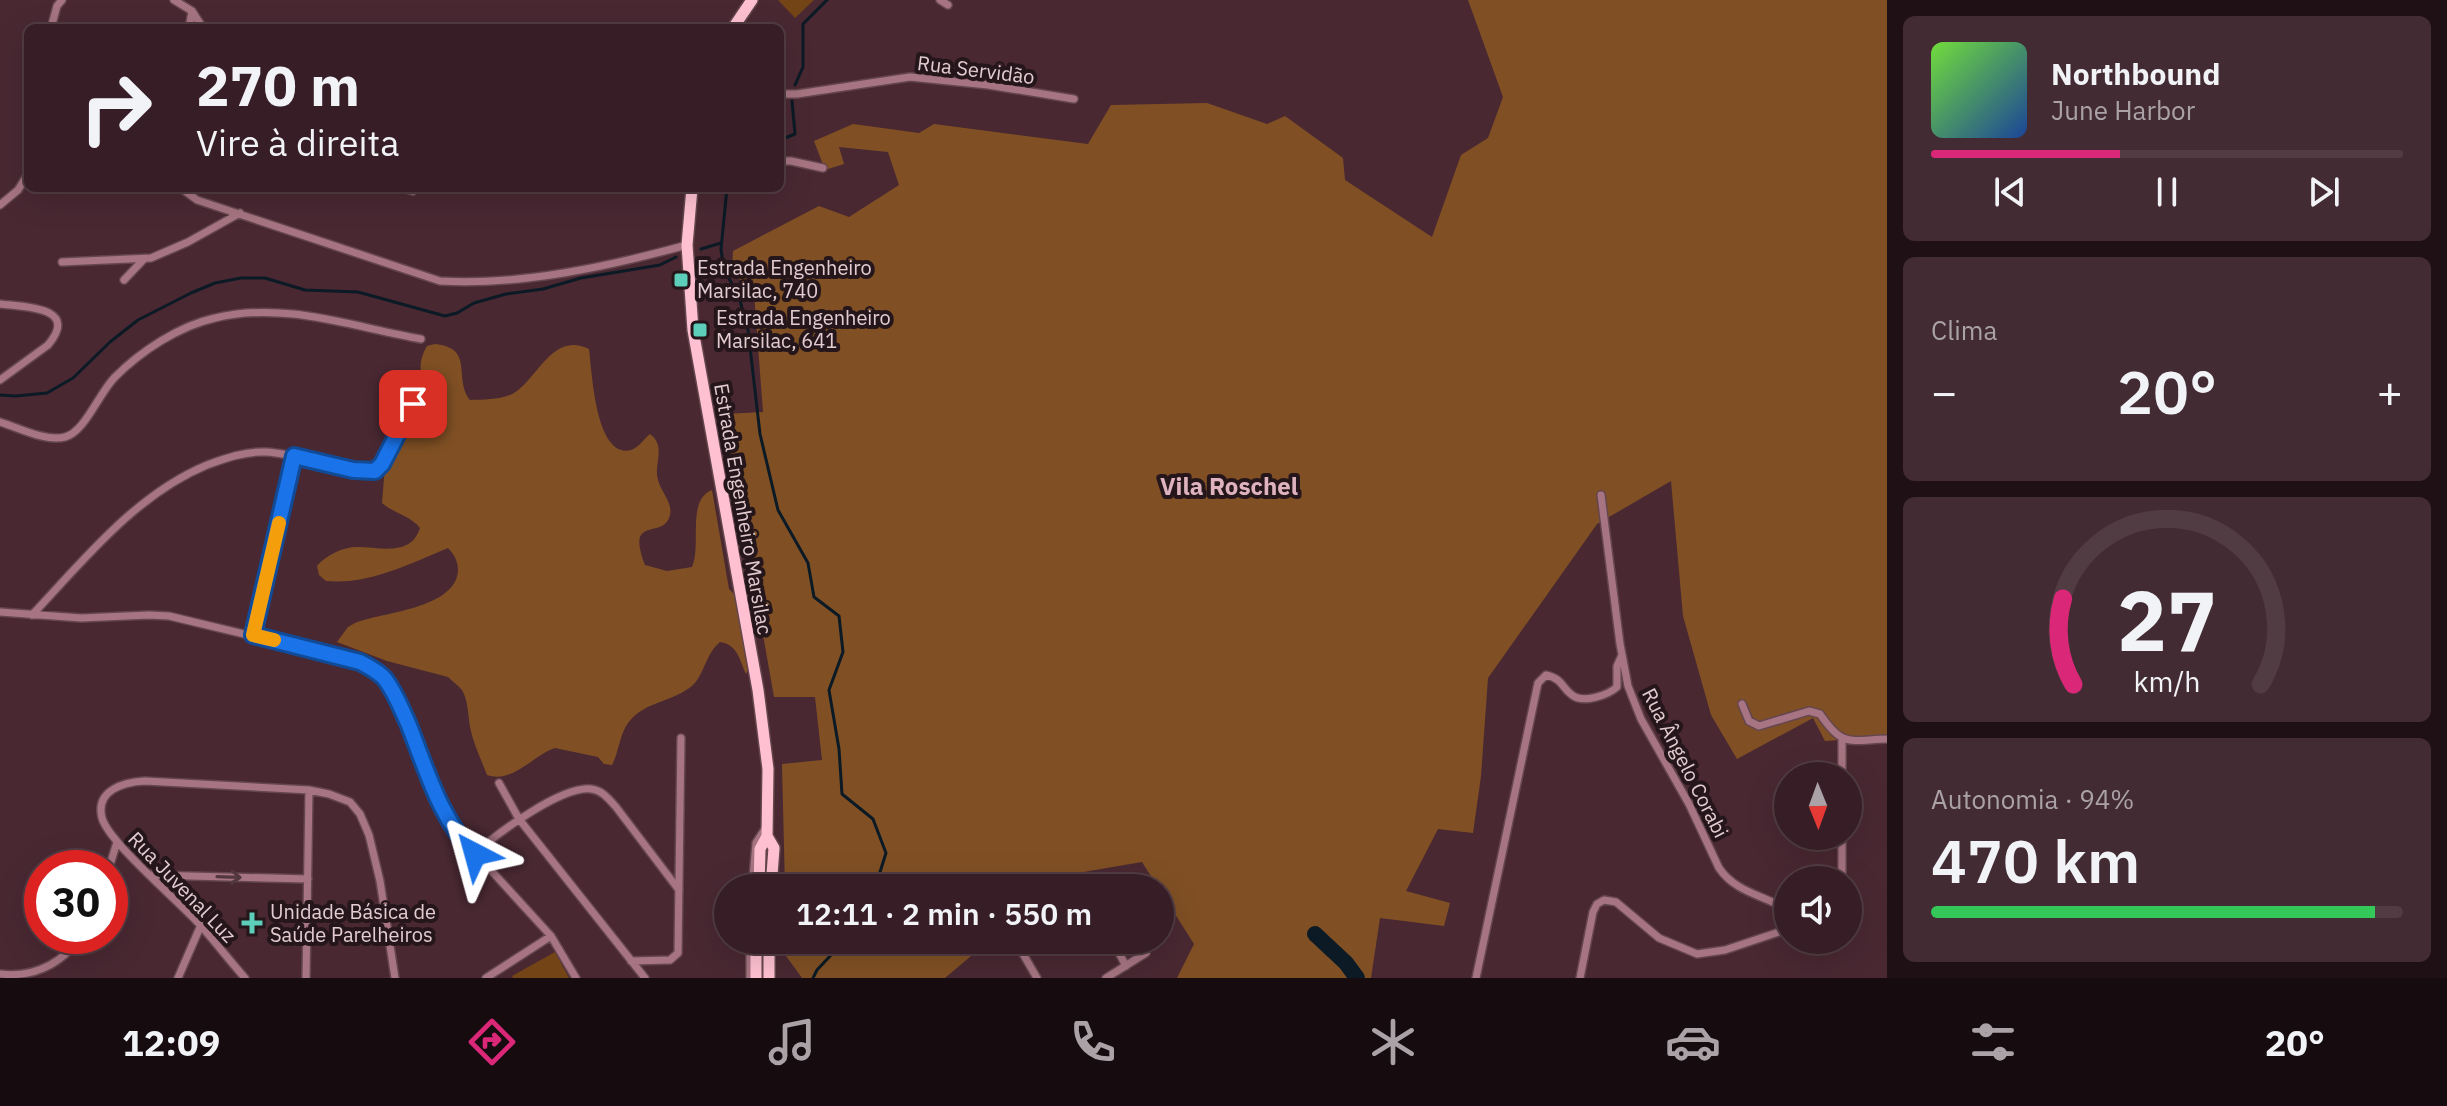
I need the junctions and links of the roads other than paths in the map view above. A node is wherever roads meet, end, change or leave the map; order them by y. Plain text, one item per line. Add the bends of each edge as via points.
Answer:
1 (62, 0) edge
2 (174, 0) edge
3 (752, 0) edge
4 (940, 0) edge
5 (948, 5) dead end
6 (192, 11) junction
7 (52, 24) edge
8 (190, 24) edge
9 (200, 24) edge
10 (736, 24) edge
11 (784, 94) edge
12 (1074, 99) dead end
13 (784, 161) edge
14 (823, 168) dead end
15 (24, 180) edge
16 (186, 192) edge
17 (693, 192) edge
18 (0, 205) edge
19 (240, 213) junction
20 (687, 245) junction
21 (144, 259) junction
22 (62, 262) dead end
23 (124, 280) dead end
24 (0, 304) edge
25 (421, 339) dead end
26 (0, 380) edge
27 (413, 404) dead end
28 (0, 422) edge
29 (294, 456) junction
30 (1601, 495) dead end
31 (2, 613) edge
32 (32, 615) junction
33 (253, 635) junction
34 (1622, 655) junction
35 (1742, 704) dead end
36 (681, 738) dead end
37 (1887, 739) edge
38 (1842, 740) junction
39 (1842, 762) edge
40 (499, 783) dead end
41 (309, 790) junction
42 (519, 819) junction
43 (767, 832) junction
44 (117, 842) junction
45 (115, 850) edge
46 (475, 854) junction
47 (753, 874) edge
48 (759, 874) edge
49 (772, 874) edge
50 (151, 875) junction
51 (308, 879) junction
52 (679, 890) junction
53 (1774, 904) edge
54 (201, 925) junction
55 (1774, 934) edge
56 (551, 936) junction
57 (68, 954) edge
58 (751, 954) edge
59 (755, 954) edge
60 (769, 954) edge
61 (1023, 954) edge
62 (1120, 954) edge
63 (1144, 954) edge
64 (631, 961) junction
65 (1126, 966) junction
66 (0, 974) edge
67 (20, 977) edge
68 (178, 978) edge
69 (245, 978) edge
70 (306, 978) edge
71 (395, 978) edge
72 (486, 978) edge
73 (576, 978) edge
74 (645, 978) edge
75 (753, 978) edge
76 (769, 978) edge
77 (1037, 978) edge
78 (1106, 978) edge
79 (1476, 978) edge
80 (1580, 978) edge

1 - 7 street
2 - 6 street
3 - 10 main road
4 - 5 street
6 - 8 street
6 - 9 street
11 - 12 street, Rua Servidão via 910,77
13 - 14 street
15 - 18 street
16 - 19 street
17 - 20 main road, Estrada Engenheiro Marsilac
19 - 20 street via 440,281 527,277
19 - 21 street via 162,255
20 - 43 main road, Estrada Engenheiro Marsilac via 695,347 764,729
21 - 22 street
21 - 23 street
24 - 26 street via 44,309 56,328 48,345
25 - 28 street via 299,314 214,318 177,332 130,363 69,436 47,436
27 - 29 street via 375,471
29 - 32 street via 250,452 172,482 117,526
29 - 33 street
30 - 34 street, Rua Ângelo Corabi
31 - 32 street
32 - 33 street via 169,616
33 - 46 street via 360,662 385,679 447,817
34 - 53 street, Rua Ângelo Corabi via 1636,709 1719,868 1740,888
34 - 79 street via 1617,687 1602,695 1577,698 1551,675 1538,683
35 - 38 street via 1749,721 1759,726 1809,711 1820,714
36 - 52 street
37 - 38 street
38 - 39 street
40 - 42 street
41 - 44 street, Rua Juvenal Luz via 127,782 109,792 101,815
41 - 51 street
41 - 71 street via 350,802 365,824
42 - 46 street
42 - 52 street via 571,793 599,791
42 - 64 street
43 - 47 street via 756,843
43 - 48 main road, Estrada Engenheiro Marsilac
43 - 49 main road, Estrada Engenheiro Marsilac via 774,848
44 - 45 street
44 - 50 street, Rua Juvenal Luz
46 - 56 street
50 -> 51 street
50 - 54 street, Rua Juvenal Luz
51 - 70 street
52 - 64 street via 675,958
54 - 68 street
54 - 69 street, Rua Juvenal Luz
55 - 80 street via 1725,950 1689,953 1659,938 1616,902 1604,900 1593,912
56 - 72 street
56 - 73 street
57 - 67 street via 42,972
58 - 75 street
59 - 75 main road
60 - 76 main road
61 - 77 street
62 - 65 street
63 - 65 street
64 - 74 street
65 - 78 street
66 - 67 street

